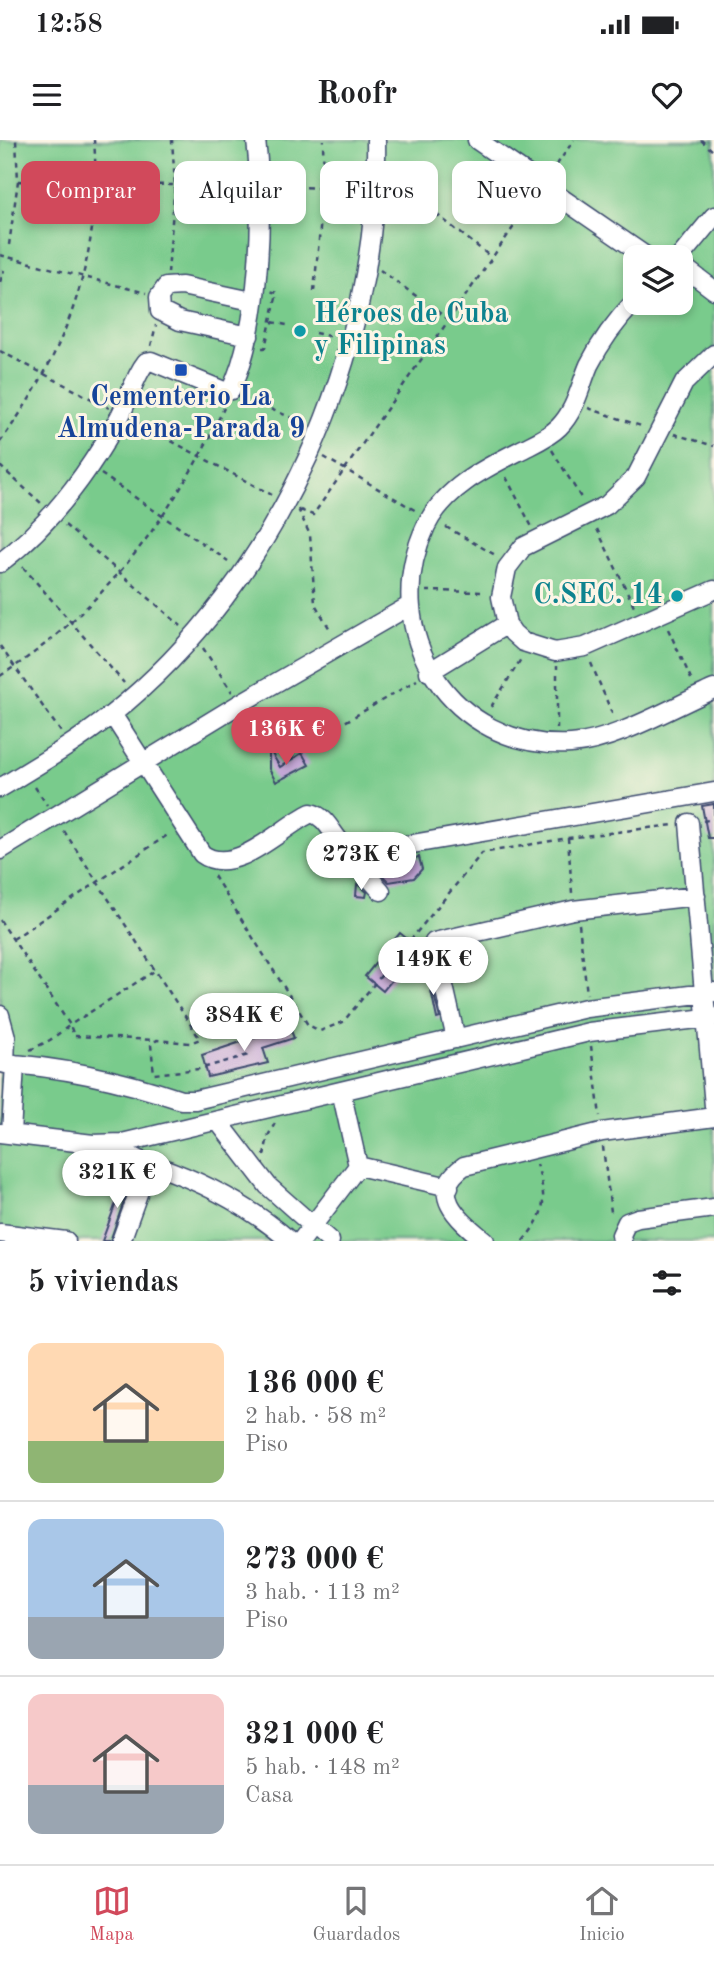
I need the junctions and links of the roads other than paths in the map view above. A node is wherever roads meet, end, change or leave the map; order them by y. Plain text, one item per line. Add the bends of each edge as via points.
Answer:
1 (256, 140) edge
2 (376, 140) edge
3 (477, 140) edge
4 (714, 216) edge
5 (630, 245) edge
6 (690, 245) edge
7 (693, 274) edge
8 (714, 290) edge
9 (252, 302) junction
10 (624, 315) edge
11 (254, 342) junction
12 (714, 354) edge
13 (6, 558) edge
14 (714, 590) edge
15 (409, 599) junction
16 (507, 624) junction
17 (429, 672) junction
18 (706, 692) edge
19 (112, 714) junction
20 (146, 763) junction
21 (0, 788) edge
22 (714, 792) edge
23 (689, 823) road end
24 (0, 850) edge
25 (352, 852) junction
26 (381, 891) dead end
27 (696, 896) junction
28 (710, 992) edge
29 (0, 1015) edge
30 (710, 1018) edge
31 (456, 1039) junction
32 (6, 1060) edge
33 (341, 1091) junction
34 (714, 1106) edge
35 (714, 1117) edge
36 (218, 1121) junction
37 (3, 1136) edge
38 (122, 1143) junction
39 (149, 1163) junction
40 (358, 1167) junction
41 (449, 1187) junction
42 (714, 1208) edge
43 (313, 1226) junction
44 (467, 1226) junction
45 (0, 1233) edge
46 (66, 1241) edge
47 (121, 1241) edge
48 (290, 1241) edge
49 (301, 1241) edge
50 (330, 1241) edge
51 (455, 1241) edge
52 (485, 1241) edge
53 (622, 1241) edge

1 - 9 lane via 259,187
2 - 19 lane via 369,262 356,322 291,505 193,636
3 - 5 lane
4 - 6 lane
7 - 8 lane
9 - 11 lane
9 - 11 lane via 182,286 162,299 180,321
10 - 15 lane via 603,341 563,423 458,487 430,518 418,543
11 - 13 lane via 231,390 146,362 90,466 52,514
12 - 16 lane via 684,383 636,477 607,506 523,547 509,563 501,592
14 - 16 lane via 585,647 558,652 530,645
15 - 17 lane via 415,638
15 - 20 lane
16 - 17 lane
17 - 18 lane via 446,693 482,722 517,738 556,744 574,744 620,730
19 - 20 lane
19 - 21 lane
20 - 24 lane
20 - 25 lane via 202,854 214,861 228,862 316,813
22 - 25 lane
23 - 27 lane
25 - 26 lane via 354,861
27 - 28 lane
27 - 31 lane via 434,942
28 - 30 lane
28 - 31 lane via 586,1008
29 - 32 lane
30 - 33 lane via 589,1032
30 - 34 lane
31 - 32 lane via 195,1100 181,1100 95,1074
32 - 37 lane
33 - 36 lane
33 - 40 lane
35 - 41 lane via 602,1132 533,1147 464,1166
36 - 38 lane
36 - 43 lane via 268,1186
37 - 38 lane
38 - 39 lane via 127,1153
39 - 47 lane
39 - 48 lane via 237,1203
40 - 41 lane
40 - 43 lane
41 - 44 lane via 451,1209
42 - 53 lane via 627,1222
43 - 49 lane
43 - 50 lane
44 - 51 lane
44 - 52 lane
45 - 46 lane

